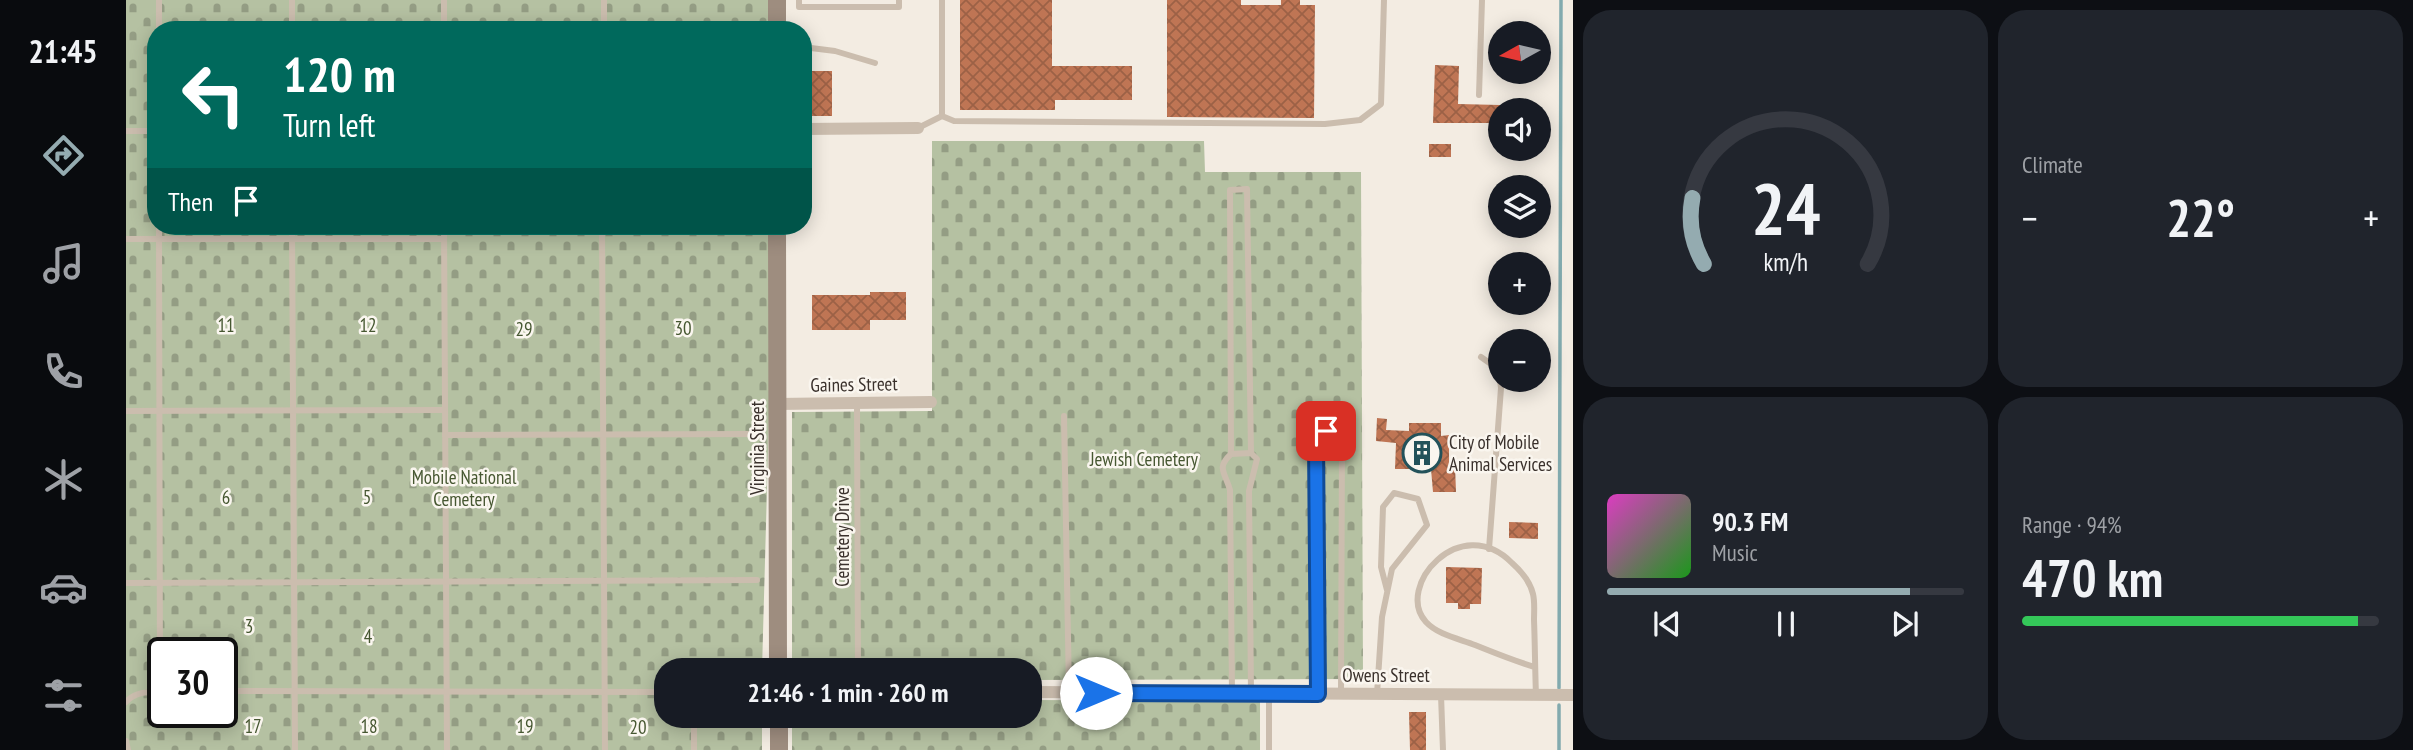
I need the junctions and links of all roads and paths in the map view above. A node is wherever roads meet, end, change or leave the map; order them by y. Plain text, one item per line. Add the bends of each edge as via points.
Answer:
1 (159, 0) edge
2 (292, 0) edge
3 (444, 0) edge
4 (604, 0) edge
5 (777, 0) edge
6 (799, 0) edge
7 (899, 0) edge
8 (942, 0) edge
9 (1384, 0) edge
10 (1482, 0) edge
11 (159, 21) edge
12 (292, 21) edge
13 (444, 21) edge
14 (604, 21) edge
15 (776, 21) edge
16 (812, 48) edge
17 (875, 63) dead end
18 (1479, 95) dead end
19 (942, 117) junction
20 (918, 128) joint
21 (812, 130) edge
22 (126, 131) edge
23 (147, 131) edge
24 (444, 235) edge
25 (602, 235) edge
26 (777, 235) edge
27 (292, 237) junction
28 (159, 238) junction
29 (126, 239) edge
30 (444, 239) junction
31 (1481, 356) dead end
32 (1488, 361) edge
33 (1501, 392) edge
34 (931, 402) dead end
35 (857, 403) junction
36 (777, 404) junction
37 (444, 410) junction
38 (126, 411) edge
39 (159, 411) junction
40 (293, 411) junction
41 (1064, 416) dead end
42 (604, 433) junction
43 (748, 433) dead end
44 (444, 435) junction
45 (1251, 453) junction
46 (1231, 454) junction
47 (1489, 549) junction
48 (606, 580) junction
49 (757, 580) dead end
50 (295, 582) junction
51 (446, 582) junction
52 (126, 583) edge
53 (160, 583) junction
54 (1387, 590) junction
55 (161, 637) edge
56 (778, 658) edge
57 (858, 658) edge
58 (1535, 667) junction
59 (238, 691) edge
60 (295, 691) junction
61 (446, 691) junction
62 (606, 692) junction
63 (654, 692) edge
64 (1042, 692) edge
65 (1069, 692) junction
66 (1232, 693) junction
67 (1251, 693) junction
68 (1269, 693) junction
69 (147, 694) edge
70 (1318, 694) junction
71 (1341, 694) junction
72 (1377, 694) junction
73 (1441, 695) junction
74 (1536, 695) junction
75 (1573, 695) edge
76 (126, 702) edge
77 (694, 728) edge
78 (779, 728) edge
79 (126, 741) edge
80 (128, 750) edge
81 (295, 750) edge
82 (447, 750) edge
83 (605, 750) edge
84 (694, 750) edge
85 (779, 750) edge
86 (1269, 750) edge
87 (1443, 750) edge

1 - 11 lane
2 - 12 lane
3 - 13 lane
4 - 14 lane
5 - 15 street
6 - 7 lane via 799,7 899,7
8 - 19 lane
9 - 19 lane via 1381,104 1360,120 1325,124 954,121
10 - 18 lane
16 - 17 lane
19 - 20 lane
20 - 21 street
22 - 23 lane
24 - 30 lane
25 - 42 lane
26 - 36 street, Virginia Street
27 - 28 lane
27 - 30 lane
27 - 40 lane
28 - 29 lane
28 - 39 lane
30 - 37 lane
31 - 32 lane
33 - 47 lane
34 - 35 street, Gaines Street
35 - 36 street, Gaines Street
35 - 57 lane, Cemetery Drive
36 - 56 street, Virginia Street
37 - 40 lane
37 - 44 lane
38 - 39 lane
39 - 40 lane
39 - 53 lane
40 - 50 lane
41 - 65 lane
42 - 43 lane
42 - 44 lane
42 - 48 lane
44 - 51 lane
45 - 46 lane
45 - 46 lane via 1247,189 1230,190
45 - 67 lane via 1256,459 1250,491
46 - 66 lane via 1222,468 1230,489
47 - 58 lane via 1504,555 1523,574 1533,593
47 - 58 lane via 1478,544 1442,554 1421,583 1417,601 1425,622 1440,632
48 - 49 lane
48 - 51 lane
48 - 62 lane
50 - 51 lane
50 - 53 lane
50 - 60 lane
51 - 61 lane
52 - 53 lane
53 - 55 lane
54 - 54 lane via 1392,569 1427,524 1418,499 1394,493 1383,507 1381,567
54 - 72 lane
58 - 74 lane
59 - 60 lane
60 - 61 lane
60 - 81 lane
61 - 62 lane
61 - 82 lane
62 - 63 lane
62 - 83 lane
64 - 65 street, Owens Street
65 - 66 street, Owens Street
66 - 67 street, Owens Street
67 - 68 street, Owens Street
68 - 70 street, Owens Street
68 - 86 lane
69 - 76 lane
70 - 71 street, Owens Street
70 - 71 lane via 1316,440 1326,431 1340,436 1342,443
71 - 72 street, Owens Street
72 - 73 street, Owens Street
73 - 74 street, Owens Street
73 - 87 lane
74 - 75 street, Owens Street
77 - 84 lane
78 - 85 street
79 - 80 lane

